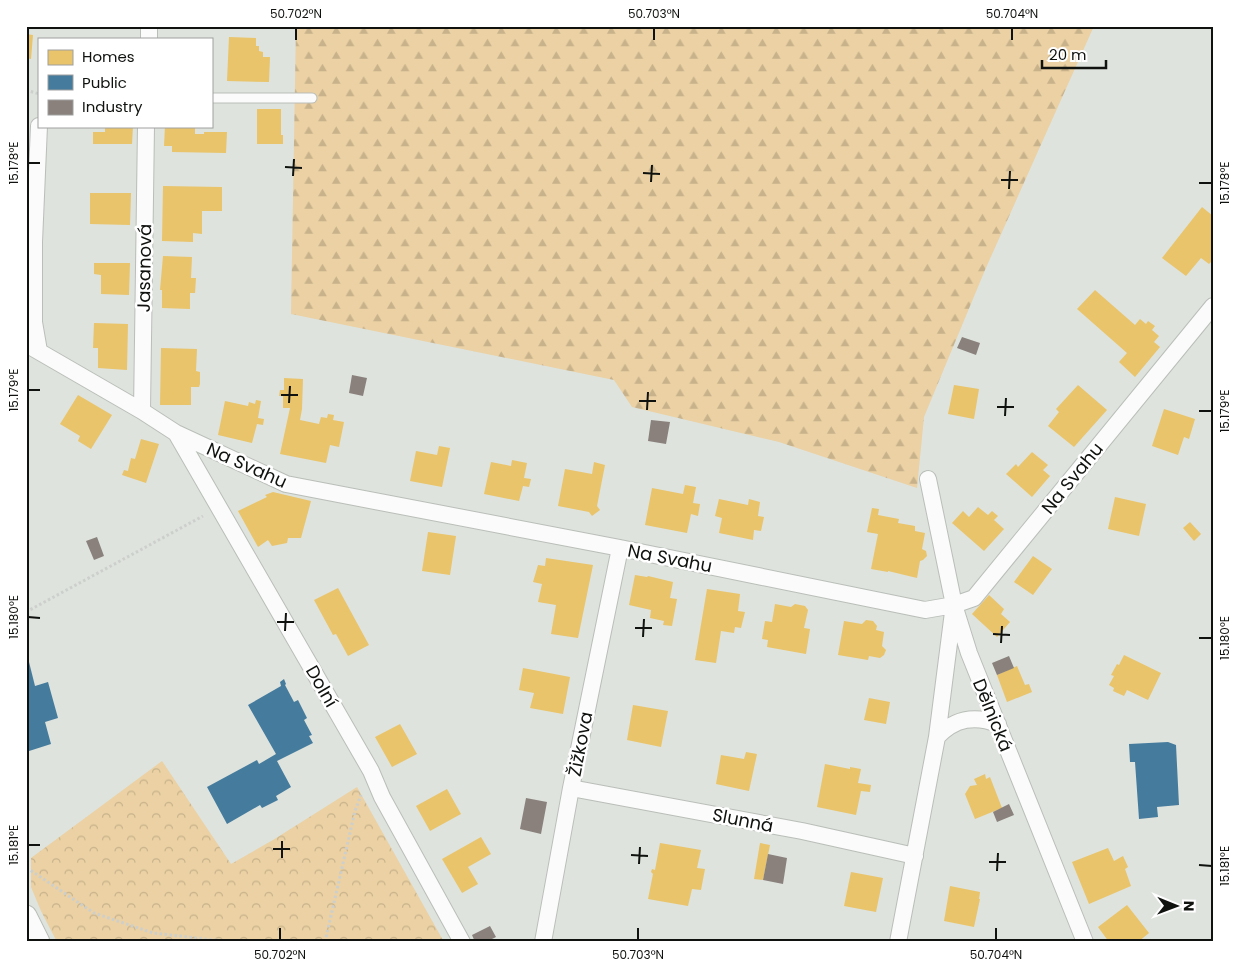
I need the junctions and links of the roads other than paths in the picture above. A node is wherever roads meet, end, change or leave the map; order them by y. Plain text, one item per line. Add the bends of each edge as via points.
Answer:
1 (212, 98) edge
2 (312, 98) dead end
3 (39, 128) edge
4 (146, 128) edge
5 (1213, 306) edge
6 (32, 347) edge
7 (142, 410) junction
8 (176, 433) junction
9 (928, 480) dead end
10 (620, 548) junction
11 (954, 604) junction
12 (998, 724) junction
13 (937, 737) junction
14 (571, 788) junction
15 (915, 856) junction
16 (26, 916) edge
17 (39, 942) edge
18 (462, 942) edge
19 (543, 942) edge
20 (898, 942) edge
21 (1085, 942) edge

1 - 2 lane
3 - 6 street
4 - 7 street, Jasanová
5 - 11 street, Na Svahu via 974,598
6 - 7 street, Na Svahu
7 - 8 street, Na Svahu
8 - 10 street, Na Svahu via 286,484
8 - 18 street, Dolní via 371,771 382,797
9 - 11 street, Dělnická
10 - 11 street, Na Svahu via 925,610
10 - 14 street, Žižkova
11 - 12 street, Dělnická
11 - 13 street
12 - 13 street via 971,719 946,728
12 - 21 street, Dělnická
13 - 15 street
14 - 15 street, Slunná via 802,831
14 - 19 street, Žižkova
15 - 20 street
16 - 17 street

